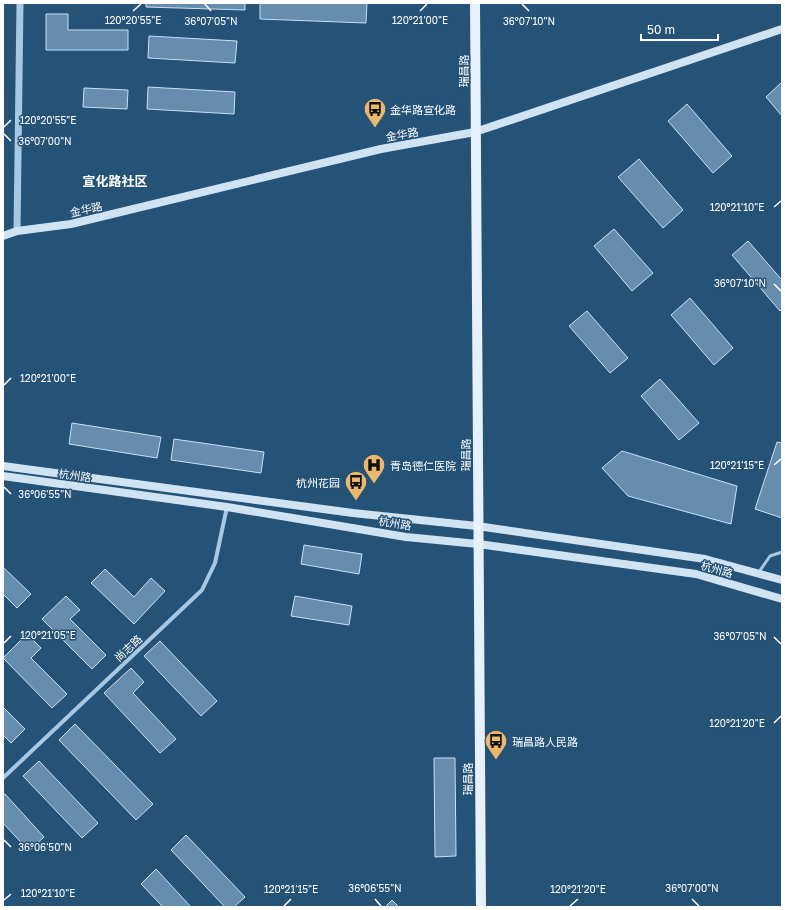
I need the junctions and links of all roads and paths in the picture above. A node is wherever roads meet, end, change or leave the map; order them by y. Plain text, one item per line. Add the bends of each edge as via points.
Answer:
1 (20, 3) edge
2 (475, 3) edge
3 (782, 30) edge
4 (475, 132) junction
5 (17, 231) junction
6 (3, 236) edge
7 (3, 466) edge
8 (3, 476) edge
9 (227, 507) junction
10 (478, 526) junction
11 (478, 544) junction
12 (782, 552) edge
13 (757, 574) junction
14 (782, 580) edge
15 (782, 599) edge
16 (3, 778) edge
17 (480, 907) edge

1 - 5 street
2 - 4 main road, 瑞昌路
3 - 4 main road, 金华路
4 - 5 main road, 金华路 via 381,149 71,224
4 - 10 main road, 瑞昌路
5 - 6 main road, 金华路
7 - 10 main road, 杭州路 via 353,513
8 - 9 main road, 杭州路
9 - 11 main road, 杭州路 via 406,537
9 - 16 street, 尚志路 via 215,563 202,590
10 - 11 main road, 瑞昌路
10 - 13 main road, 杭州路 via 705,559
11 - 15 main road, 杭州路 via 696,574
11 - 17 main road, 瑞昌路
12 - 13 lane via 770,556
13 - 14 main road, 杭州路

